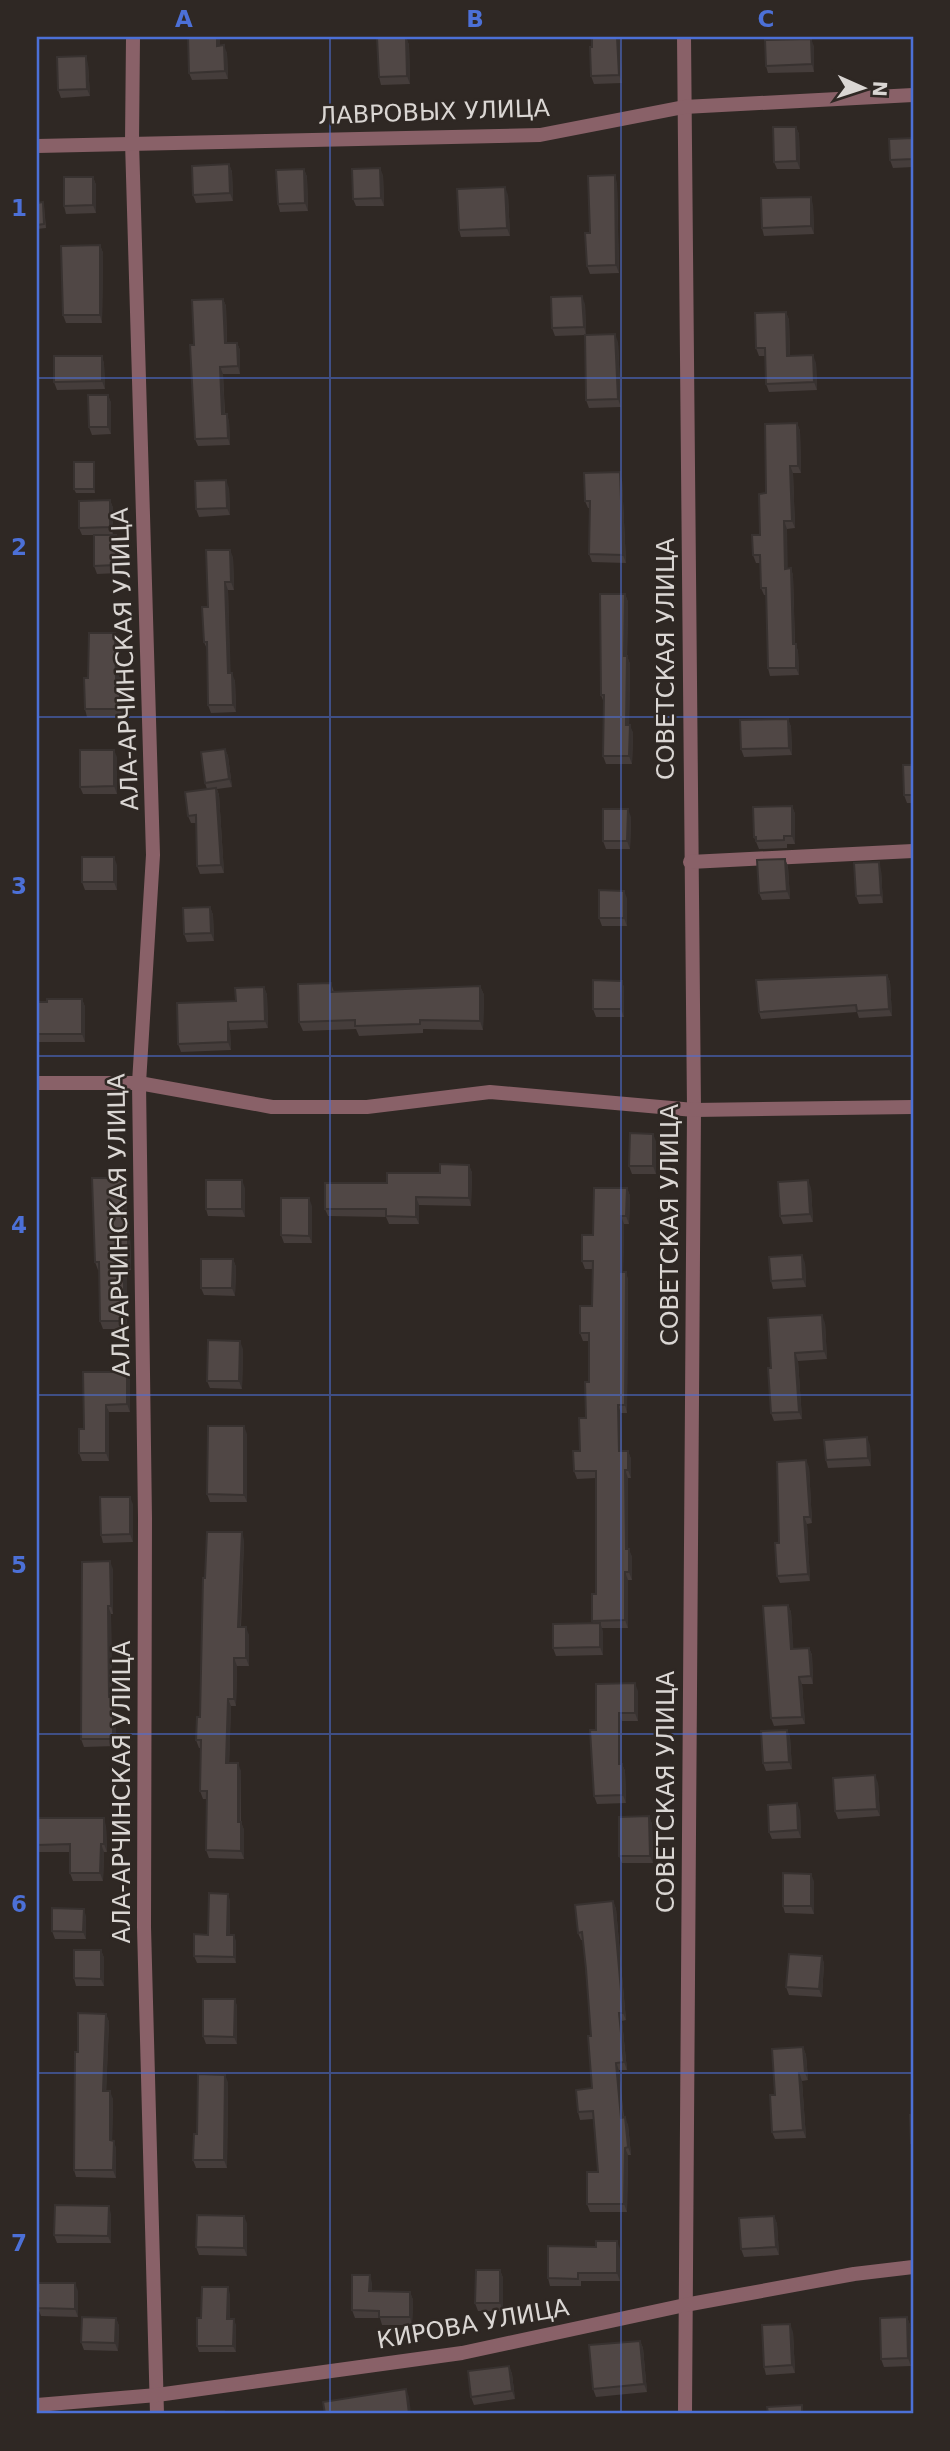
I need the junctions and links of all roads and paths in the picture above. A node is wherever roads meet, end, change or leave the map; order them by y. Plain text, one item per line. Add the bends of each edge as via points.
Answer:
1 (133, 37) edge
2 (684, 37) edge
3 (913, 95) edge
4 (684, 107) junction
5 (132, 142) junction
6 (37, 146) edge
7 (913, 851) edge
8 (690, 862) junction
9 (37, 1083) edge
10 (139, 1083) junction
11 (913, 1107) edge
12 (694, 1110) junction
13 (913, 2267) edge
14 (685, 2305) junction
15 (158, 2395) junction
16 (37, 2405) edge
17 (157, 2414) edge
18 (685, 2414) edge

1 - 5 street, АЛА-АРЧИНСКАЯ УЛИЦА
2 - 4 street, СОВЕТСКАЯ УЛИЦА
3 - 4 street, ЛАВРОВЫХ УЛИЦА
4 - 5 street, ЛАВРОВЫХ УЛИЦА via 540,135
4 - 8 street, СОВЕТСКАЯ УЛИЦА
5 - 6 street, ЛАВРОВЫХ УЛИЦА
5 - 10 street, АЛА-АРЧИНСКАЯ УЛИЦА via 153,855
7 - 8 street
8 - 12 street, СОВЕТСКАЯ УЛИЦА
9 - 10 street
10 - 12 street via 272,1107 367,1107 490,1093
10 - 15 street, АЛА-АРЧИНСКАЯ УЛИЦА via 144,1927
11 - 12 street
12 - 14 street, СОВЕТСКАЯ УЛИЦА
13 - 14 street, КИРОВА УЛИЦА
14 - 15 street, КИРОВА УЛИЦА via 462,2353
14 - 18 street, СОВЕТСКАЯ УЛИЦА
15 - 16 street, КИРОВА УЛИЦА
15 - 17 street, АЛА-АРЧИНСКАЯ УЛИЦА

